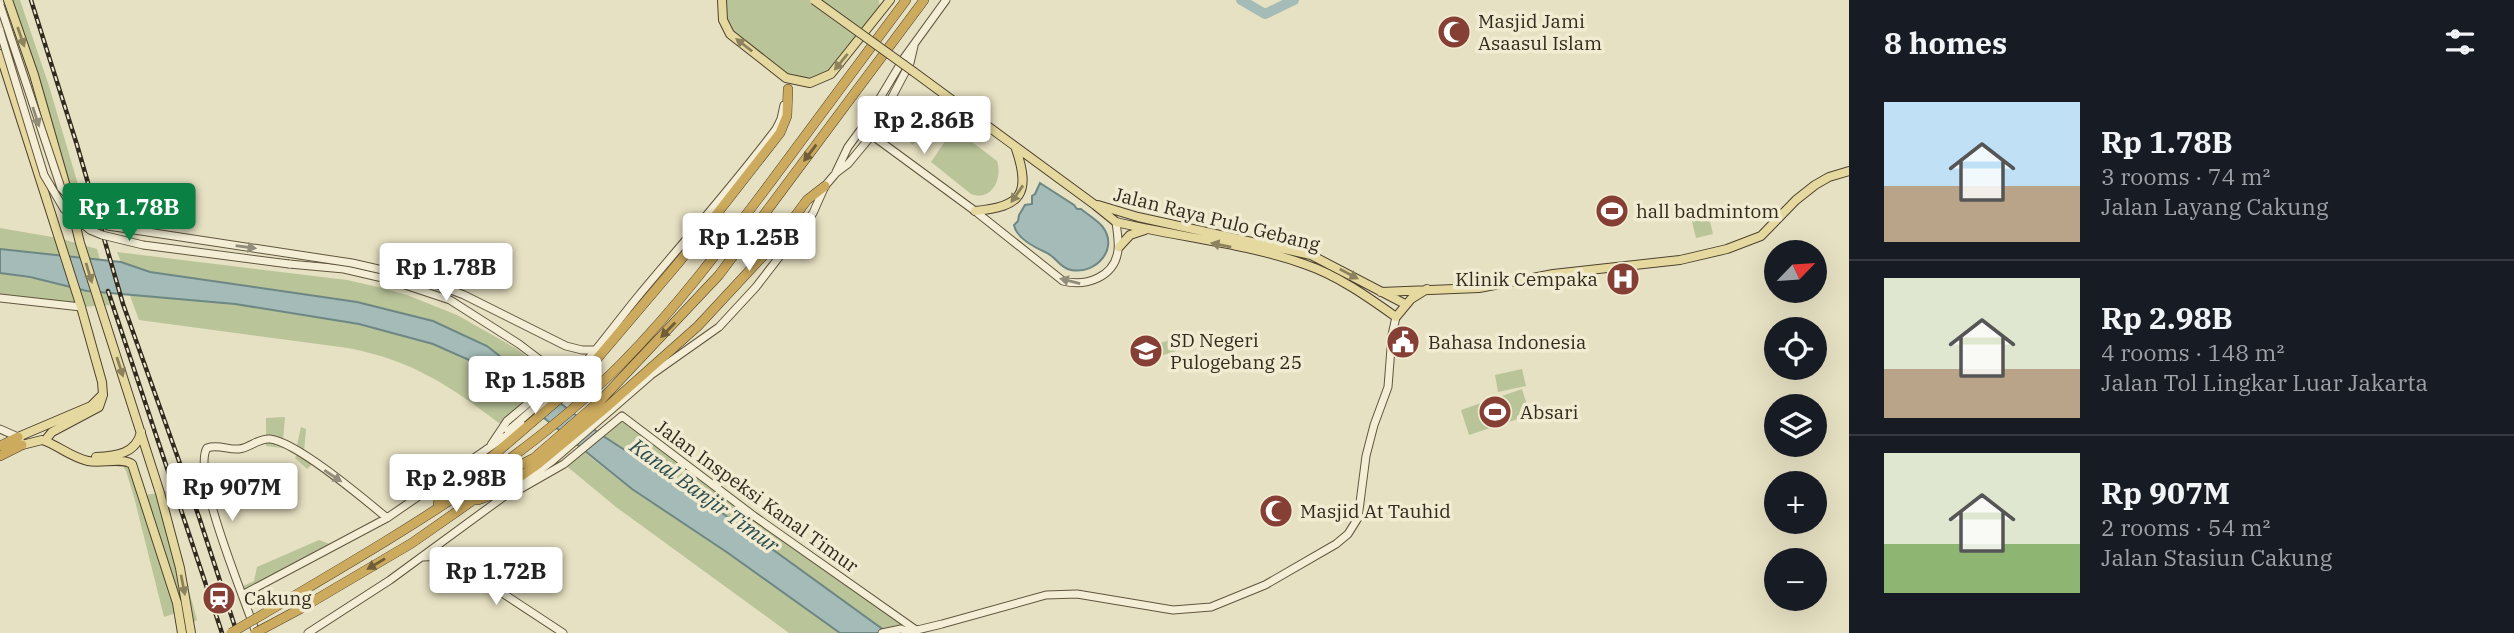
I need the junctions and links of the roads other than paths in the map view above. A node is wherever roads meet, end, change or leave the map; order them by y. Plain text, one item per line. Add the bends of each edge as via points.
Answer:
1 (8, 0) edge
2 (722, 0) edge
3 (814, 0) edge
4 (879, 0) edge
5 (890, 0) edge
6 (906, 0) edge
7 (924, 0) edge
8 (946, 0) edge
9 (0, 5) edge
10 (880, 12) junction
11 (0, 31) edge
12 (914, 46) junction
13 (0, 54) edge
14 (34, 75) junction
15 (786, 78) junction
16 (9, 82) junction
17 (788, 89) junction
18 (862, 128) junction
19 (872, 135) junction
20 (1016, 149) junction
21 (1849, 171) edge
22 (836, 173) junction
23 (825, 186) junction
24 (1095, 205) junction
25 (975, 211) junction
26 (1115, 222) junction
27 (1173, 225) junction
28 (1144, 230) junction
29 (1171, 235) junction
30 (1119, 247) junction
31 (1289, 254) junction
32 (1427, 289) junction
33 (1381, 292) junction
34 (0, 298) edge
35 (1405, 304) junction
36 (81, 307) junction
37 (1396, 317) junction
38 (597, 350) junction
39 (571, 384) junction
40 (103, 386) junction
41 (624, 399) junction
42 (607, 405) junction
43 (621, 416) junction
44 (515, 427) junction
45 (0, 429) edge
46 (141, 432) junction
47 (20, 441) junction
48 (48, 442) junction
49 (0, 446) edge
50 (489, 449) junction
51 (64, 452) junction
52 (556, 453) junction
53 (0, 456) edge
54 (508, 494) junction
55 (472, 501) junction
56 (427, 516) junction
57 (387, 518) junction
58 (444, 541) junction
59 (446, 556) junction
60 (421, 558) junction
61 (243, 595) junction
62 (911, 631) edge
63 (182, 633) edge
64 (191, 633) edge
65 (231, 633) edge
66 (256, 633) edge
67 (309, 633) edge
68 (563, 633) edge
69 (882, 633) edge

1 -> 14 main road
15 -> 2 main road via 730,34 723,20
3 - 20 main road, bridge
4 - 10 main road
5 - 10 main road
6 - 56 highway via 667,315 620,365 522,451
7 -> 42 highway via 719,275
8 - 12 street
9 -> 38 street, bridge via 61,187 85,214 108,226 352,263 422,279 566,346
10 -> 15 main road via 827,77 810,83
11 - 44 street, bridge via 44,175 64,209 90,230 122,242 344,269 432,293 465,309 540,359 554,374 554,380
12 - 18 street
12 - 19 street via 910,63
13 - 16 main road
14 - 16 main road
14 -> 46 main road via 80,243
15 - 17 street
16 - 36 main road
17 - 38 street via 776,129
17 - 39 highway via 787,116 780,133 680,261
18 - 19 street
18 - 22 street
19 - 22 street
19 - 25 street
20 - 24 main road
20 -> 25 main road via 1024,179 1020,192 1000,208
21 - 32 main road via 1815,185 1761,236 1727,249 1680,260 1553,274 1479,288
22 - 23 street
23 - 41 street via 813,214 736,309
23 - 42 highway via 807,200 710,315
24 - 26 main road
24 - 27 main road, Jalan Raya Pulo Gebang
30 -> 25 street via 1111,268 1097,278 1076,284 1063,281
26 - 28 main road, Jalan Raya Pulo Gebang
26 - 30 street
27 - 29 main road
27 - 31 main road, Jalan Raya Pulo Gebang
28 - 29 main road, Jalan Raya Pulo Gebang
28 - 30 main road via 1130,235
31 -> 29 main road, Jalan Raya Pulo Gebang
31 -> 33 main road, Jalan Raya Pulo Gebang via 1317,258
31 - 37 main road, Jalan Raya Pulo Gebang
32 - 33 main road
32 - 35 main road
33 - 35 main road, Jalan Raya Pulo Gebang
34 - 36 street
35 - 37 main road
36 - 40 main road
37 - 62 street via 1388,387 1366,456 1358,518 1336,544 1265,585 1211,607 1158,609 1077,594 1046,595
38 - 39 street
39 - 44 highway
39 - 44 street
40 - 47 main road via 100,398 91,406
40 - 48 main road via 97,409 52,432
41 - 42 street
41 - 43 street
42 - 52 highway
42 - 55 highway
43 - 54 street via 568,460
43 - 62 street, Jalan Inspeksi Kanal Timur
44 - 50 street
44 - 50 street
44 - 56 highway
45 - 47 street
46 - 51 main road via 134,447 118,455 87,457
46 -> 64 main road via 176,552
47 - 48 main road
47 - 49 highway
47 - 53 highway
48 - 51 main road
50 - 57 street
51 - 63 main road via 88,461 126,461 134,466
52 - 54 street
52 - 55 highway via 497,493
54 - 58 street
55 -> 66 highway, bridge via 412,542
56 - 65 highway, bridge
57 - 61 street
61 -> 57 street via 213,510 204,461 207,448 243,448 268,439 286,444
58 - 59 street
58 - 60 street
59 - 60 street
59 - 68 street
60 - 67 street
61 - 66 street
62 - 69 street

